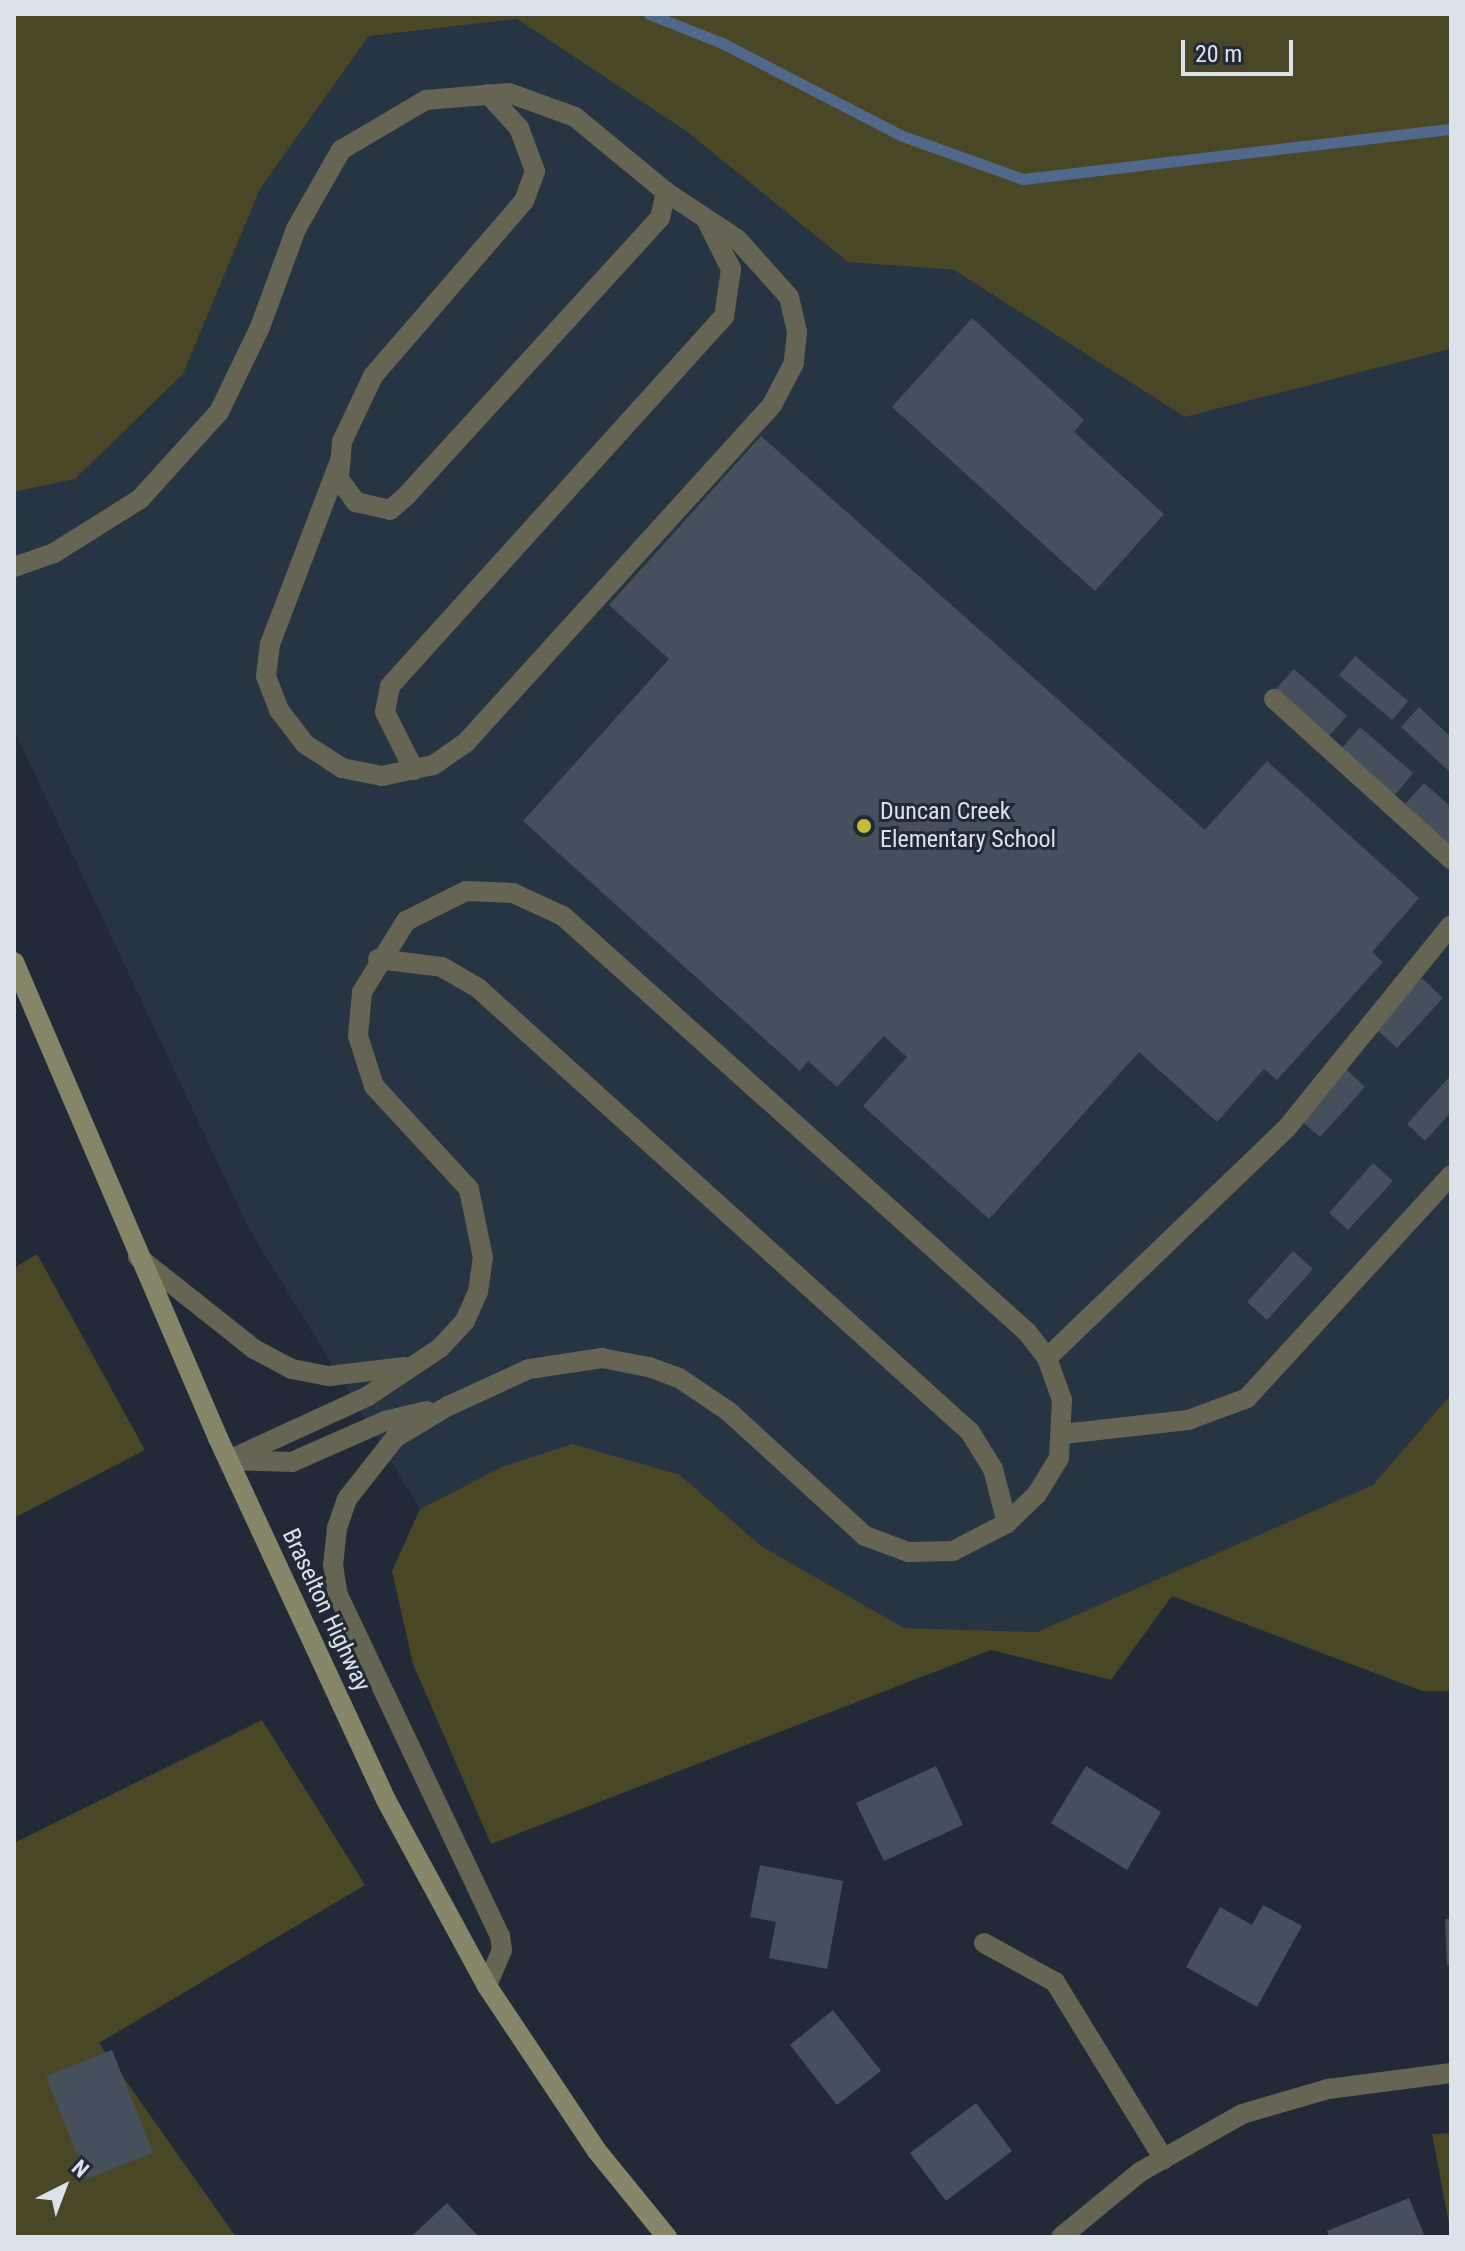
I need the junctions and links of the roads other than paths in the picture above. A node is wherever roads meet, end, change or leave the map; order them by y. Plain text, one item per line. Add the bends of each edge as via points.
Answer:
1 (488, 94) junction
2 (666, 192) junction
3 (705, 217) junction
4 (341, 458) junction
5 (14, 567) edge
6 (1274, 699) dead end
7 (414, 770) junction
8 (1451, 859) edge
9 (1451, 925) edge
10 (378, 959) junction
11 (14, 962) edge
12 (1451, 1175) edge
13 (138, 1257) junction
14 (1047, 1358) junction
15 (412, 1366) junction
16 (448, 1406) junction
17 (1063, 1434) junction
18 (229, 1460) junction
19 (1007, 1523) junction
20 (984, 1943) dead end
21 (487, 1986) junction
22 (1451, 2073) edge
23 (1164, 2159) junction
24 (667, 2237) edge
25 (1061, 2237) edge

1 - 2 street via 509,93 575,117
1 - 4 street via 519,128 535,171 524,201 373,376 342,442
1 - 5 street via 426,100 341,150 296,229 260,327 219,412 140,499 54,553
2 - 3 street
2 - 4 street via 660,218 390,510 356,502 339,479
3 - 7 street via 731,269 724,317 390,686 385,712
3 - 7 street via 737,239 789,297 797,332 794,363 772,405 465,743 433,765
4 - 7 street via 270,644 266,676 279,710 305,744 342,768 382,776
6 - 8 street
9 - 14 street via 1286,1129
10 - 14 street via 406,921 466,891 513,893 563,916 1027,1332
10 - 15 street via 362,992 358,1036 374,1086 469,1189 483,1258 478,1292 465,1321 440,1348
10 - 19 street via 442,967 478,988 970,1432 993,1469
11 - 13 main road, Braselton Highway
12 - 17 street via 1247,1398 1188,1420
13 - 15 street via 254,1349 292,1369 329,1376
13 - 18 main road, Braselton Highway
14 - 17 street via 1062,1400
15 - 18 street via 368,1396
16 - 18 street via 385,1421 292,1462
16 - 19 street via 529,1369 564,1361 602,1358 648,1367 679,1378 728,1411 865,1536 908,1552 953,1551
16 - 21 street via 395,1438 347,1499 333,1565 338,1595 500,1936 502,1950
17 - 19 street via 1059,1458 1037,1494
18 - 21 main road, Braselton Highway via 386,1800
20 - 23 street via 1055,1982
21 - 24 main road, Braselton Highway via 597,2151
22 - 23 street via 1328,2089 1242,2114
23 - 25 street

